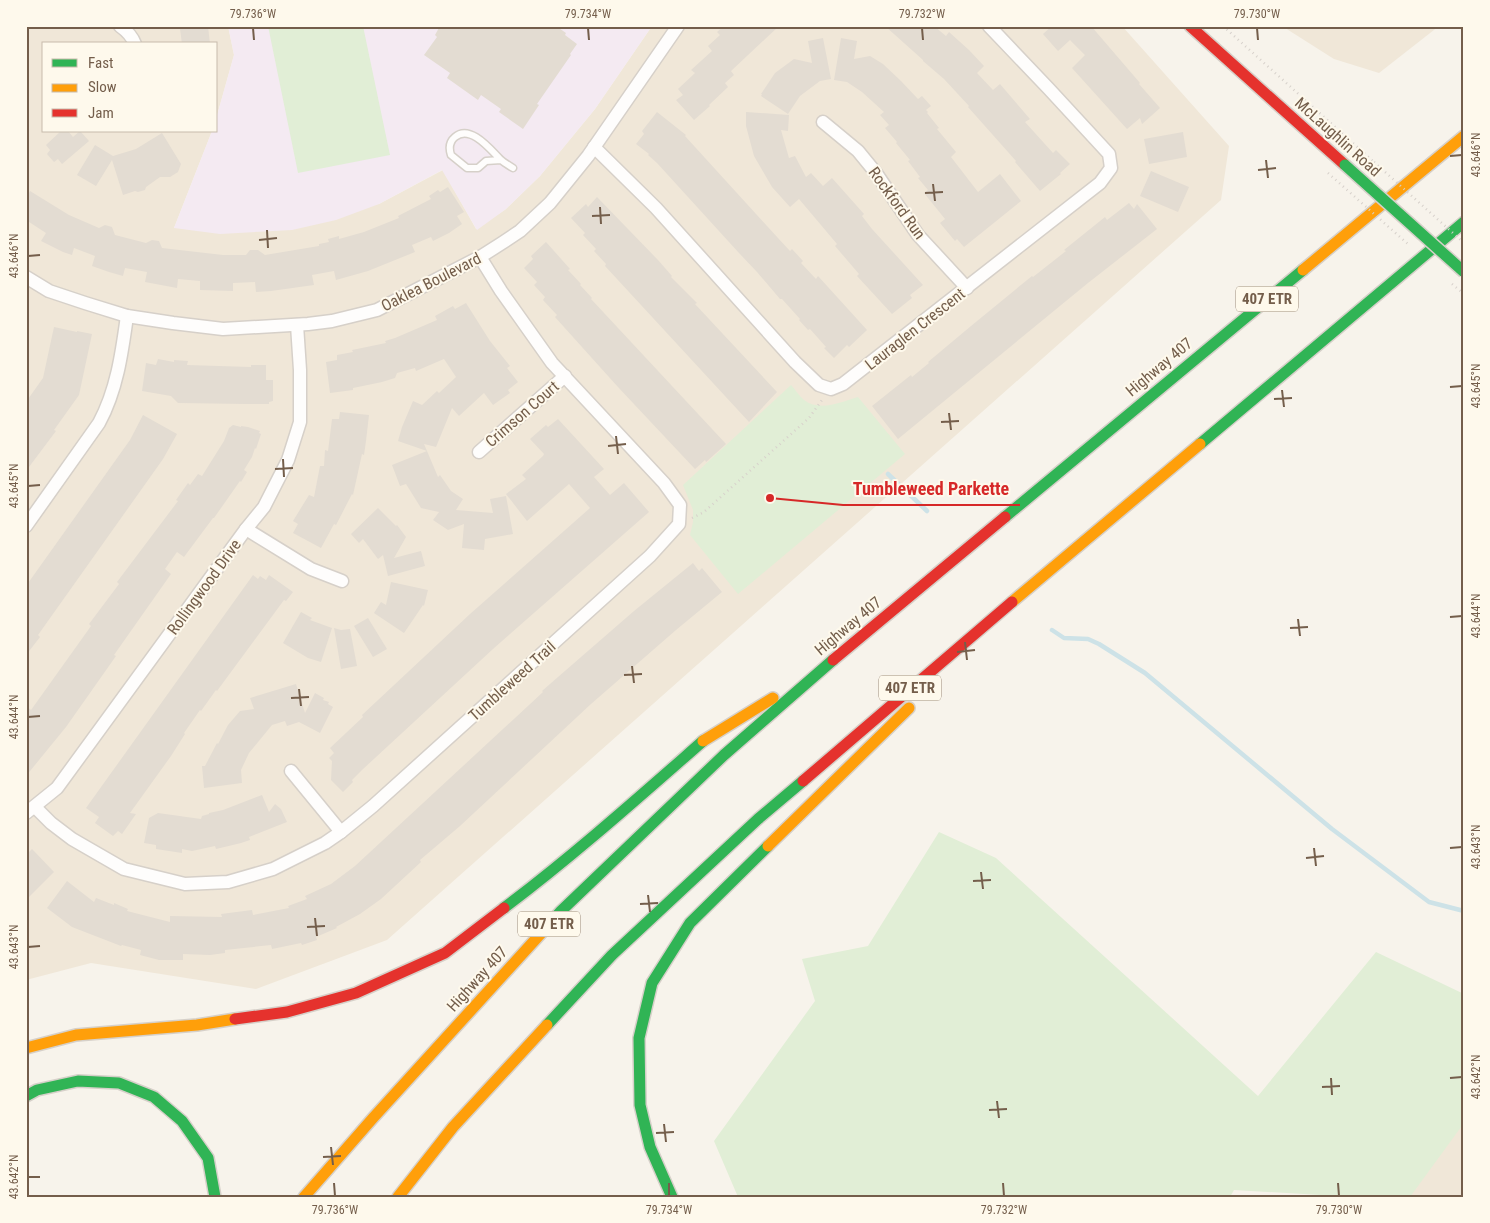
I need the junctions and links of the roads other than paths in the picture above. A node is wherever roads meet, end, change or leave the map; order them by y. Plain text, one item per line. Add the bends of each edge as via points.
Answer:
1 (120, 26) edge
2 (678, 26) edge
3 (989, 26) edge
4 (1190, 26) edge
5 (134, 42) edge
6 (823, 122) dead end
7 (1464, 136) edge
8 (594, 147) junction
9 (501, 160) junction
10 (512, 168) dead end
11 (1464, 222) edge
12 (480, 257) junction
13 (1464, 272) edge
14 (26, 277) edge
15 (967, 288) junction
16 (127, 316) junction
17 (297, 325) junction
18 (565, 376) junction
19 (479, 452) dead end
20 (26, 526) edge
21 (246, 529) junction
22 (342, 580) dead end
23 (953, 652) junction
24 (816, 674) junction
25 (291, 771) dead end
26 (31, 810) edge
27 (342, 832) junction
28 (26, 1048) edge
29 (26, 1096) edge
30 (215, 1197) edge
31 (304, 1197) edge
32 (398, 1197) edge
33 (672, 1197) edge

1 - 5 street
2 - 8 street, Oaklea Boulevard
3 - 15 street, Lauraglen Crescent via 1109,154 1112,168 1100,184
4 - 13 main road, McLaughlin Road, bridge
6 - 15 street, Rockford Run via 858,151 918,235
7 - 24 main road, Highway 407 / 407 ETR
8 - 12 street, Oaklea Boulevard via 550,203 520,231
8 - 15 street, Lauraglen Crescent via 656,208 819,385 831,389 843,384
9 - 9 lane via 470,134 460,134 450,145 451,155 467,168 478,168 486,162
9 - 10 lane
11 - 23 main road, 407 ETR
12 - 17 street, Oaklea Boulevard via 377,310 332,321
12 - 18 street via 500,291
14 - 16 street, Oaklea Boulevard via 49,291
16 - 17 street, Oaklea Boulevard via 223,329
16 - 20 street via 115,380 100,423
17 - 21 street, Rollingwood Drive via 300,422 288,460 264,507
18 - 19 street, Crimson Court
18 - 27 street, Tumbleweed Trail via 664,483 680,505 679,524 650,556
21 - 22 street via 311,569
21 - 26 street, Rollingwood Drive via 57,788
23 - 32 main road, 407 ETR via 758,819 612,955 453,1127
23 - 33 main road via 918,698 690,923 652,983 639,1038 640,1105 650,1147
24 - 28 main road via 707,737 527,891 445,953 356,993 287,1012 197,1025 76,1035
24 - 31 main road, Highway 407 / 407 ETR via 724,755 561,911
25 - 27 street
26 - 27 street, Tumbleweed Trail via 124,869 185,884 228,882 273,869 326,844
29 - 30 main road via 37,1090 78,1081 119,1083 154,1097 182,1121 208,1158

